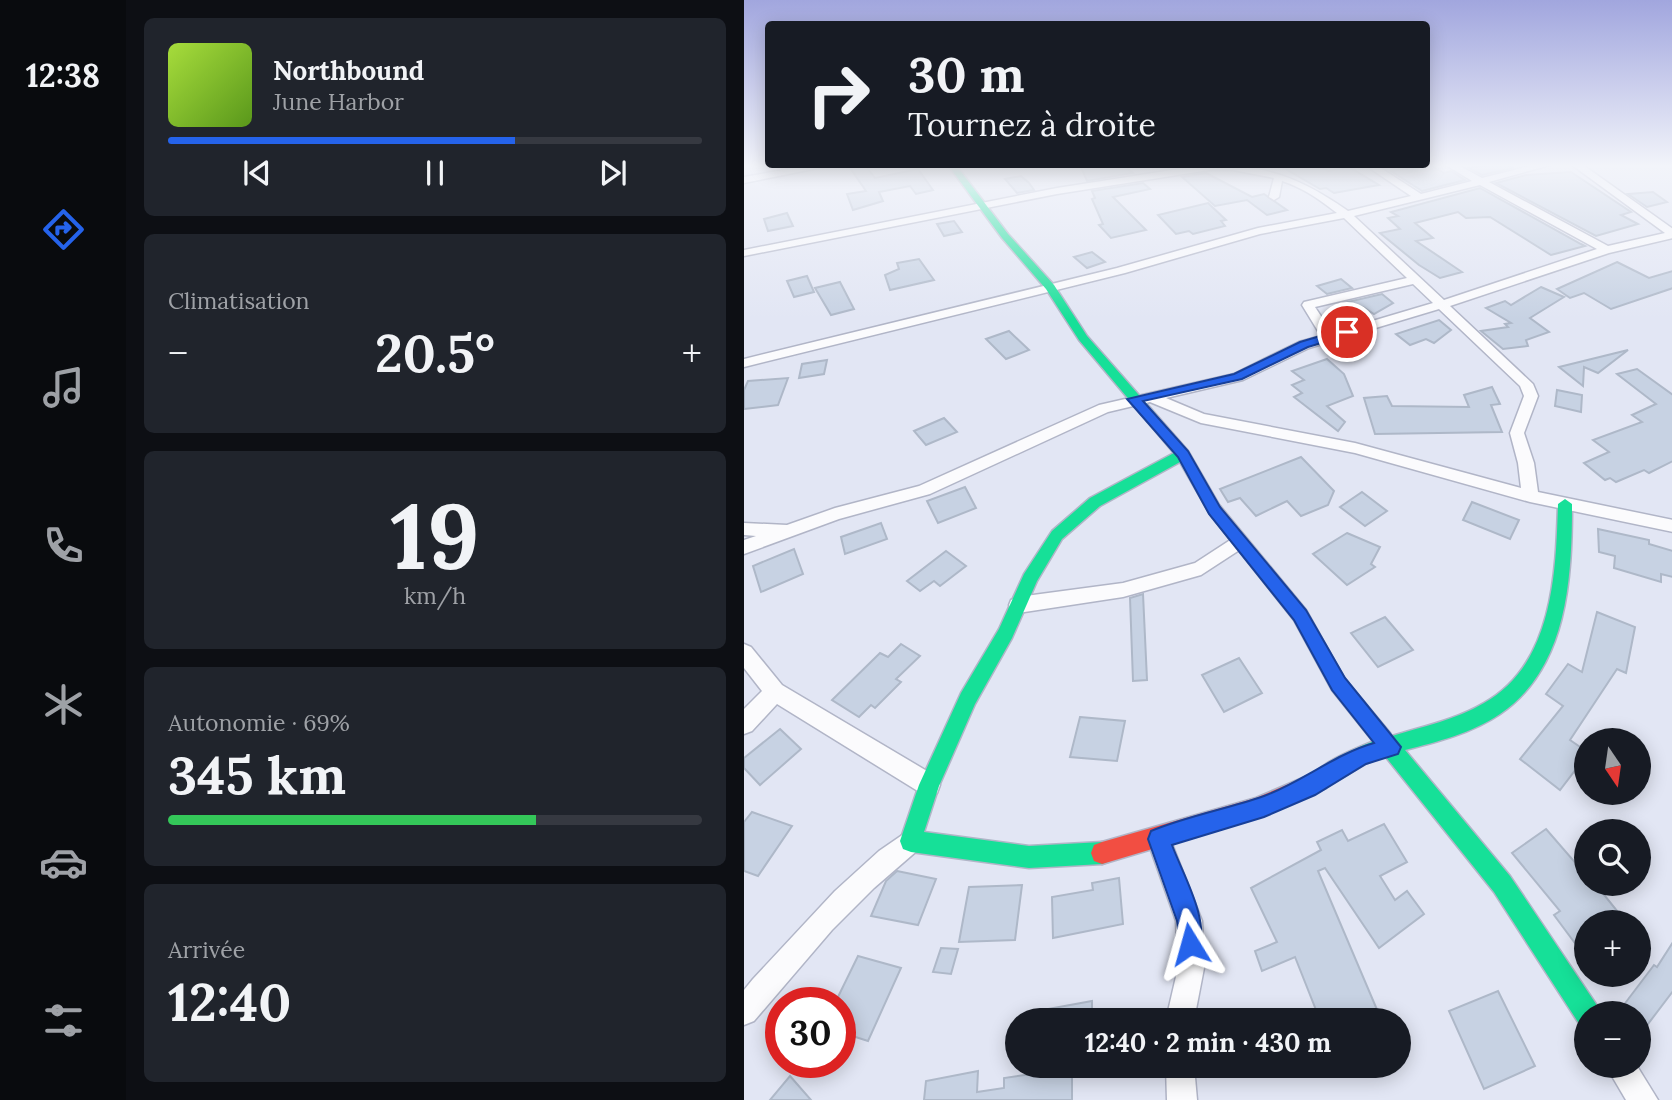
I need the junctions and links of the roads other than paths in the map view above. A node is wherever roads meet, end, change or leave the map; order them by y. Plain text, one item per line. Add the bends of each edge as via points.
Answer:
1 (930, 216) edge
2 (992, 216) edge
3 (1340, 216) edge
4 (1348, 216) edge
5 (1544, 216) edge
6 (1647, 216) edge
7 (1672, 235) edge
8 (1606, 250) junction
9 (744, 253) edge
10 (1414, 280) junction
11 (1050, 287) junction
12 (1442, 303) junction
13 (1328, 337) junction
14 (744, 363) edge
15 (1141, 398) junction
16 (1183, 454) junction
17 (1530, 496) junction
18 (1565, 504) junction
19 (1672, 526) edge
20 (744, 530) edge
21 (793, 530) junction
22 (1238, 542) junction
23 (744, 547) edge
24 (1018, 605) junction
25 (744, 653) edge
26 (775, 692) junction
27 (744, 724) edge
28 (1391, 747) junction
29 (929, 785) junction
30 (1159, 839) junction
31 (911, 841) junction
32 (1579, 1001) edge
33 (1183, 1008) edge
34 (744, 1011) edge
35 (1181, 1078) edge
36 (1628, 1078) edge
37 (1182, 1100) edge
38 (1643, 1100) edge

1 - 9 street
2 - 11 street
3 - 11 street via 1258,232
4 - 10 street
5 - 8 street
6 - 7 street
7 - 8 street
8 - 12 street
10 - 12 street
10 - 13 street via 1308,305
11 - 14 street
11 - 15 street via 1083,338
12 - 13 street
12 - 17 street via 1452,318 1530,390 1517,433
13 - 15 street via 1238,377
15 - 16 street
15 - 17 street via 1194,416 1355,448
15 - 21 street via 1104,408 924,490
16 - 22 street
16 - 24 street via 1095,502 1074,519 1044,554
17 - 18 street
18 - 19 street
18 - 28 street via 1560,612 1530,671 1499,706
20 - 21 street
21 - 23 street
22 - 24 street via 1201,568 1136,586
22 - 28 street via 1300,615 1338,684
24 - 29 street
25 - 26 street
26 - 27 street
26 - 29 street
28 - 30 street via 1362,756 1264,807
28 - 32 street via 1502,884
29 - 31 street
30 - 31 street via 1071,858 984,854
30 - 33 street via 1189,921 1191,968
31 - 34 street via 880,864 793,951
35 - 37 street
36 - 38 street

